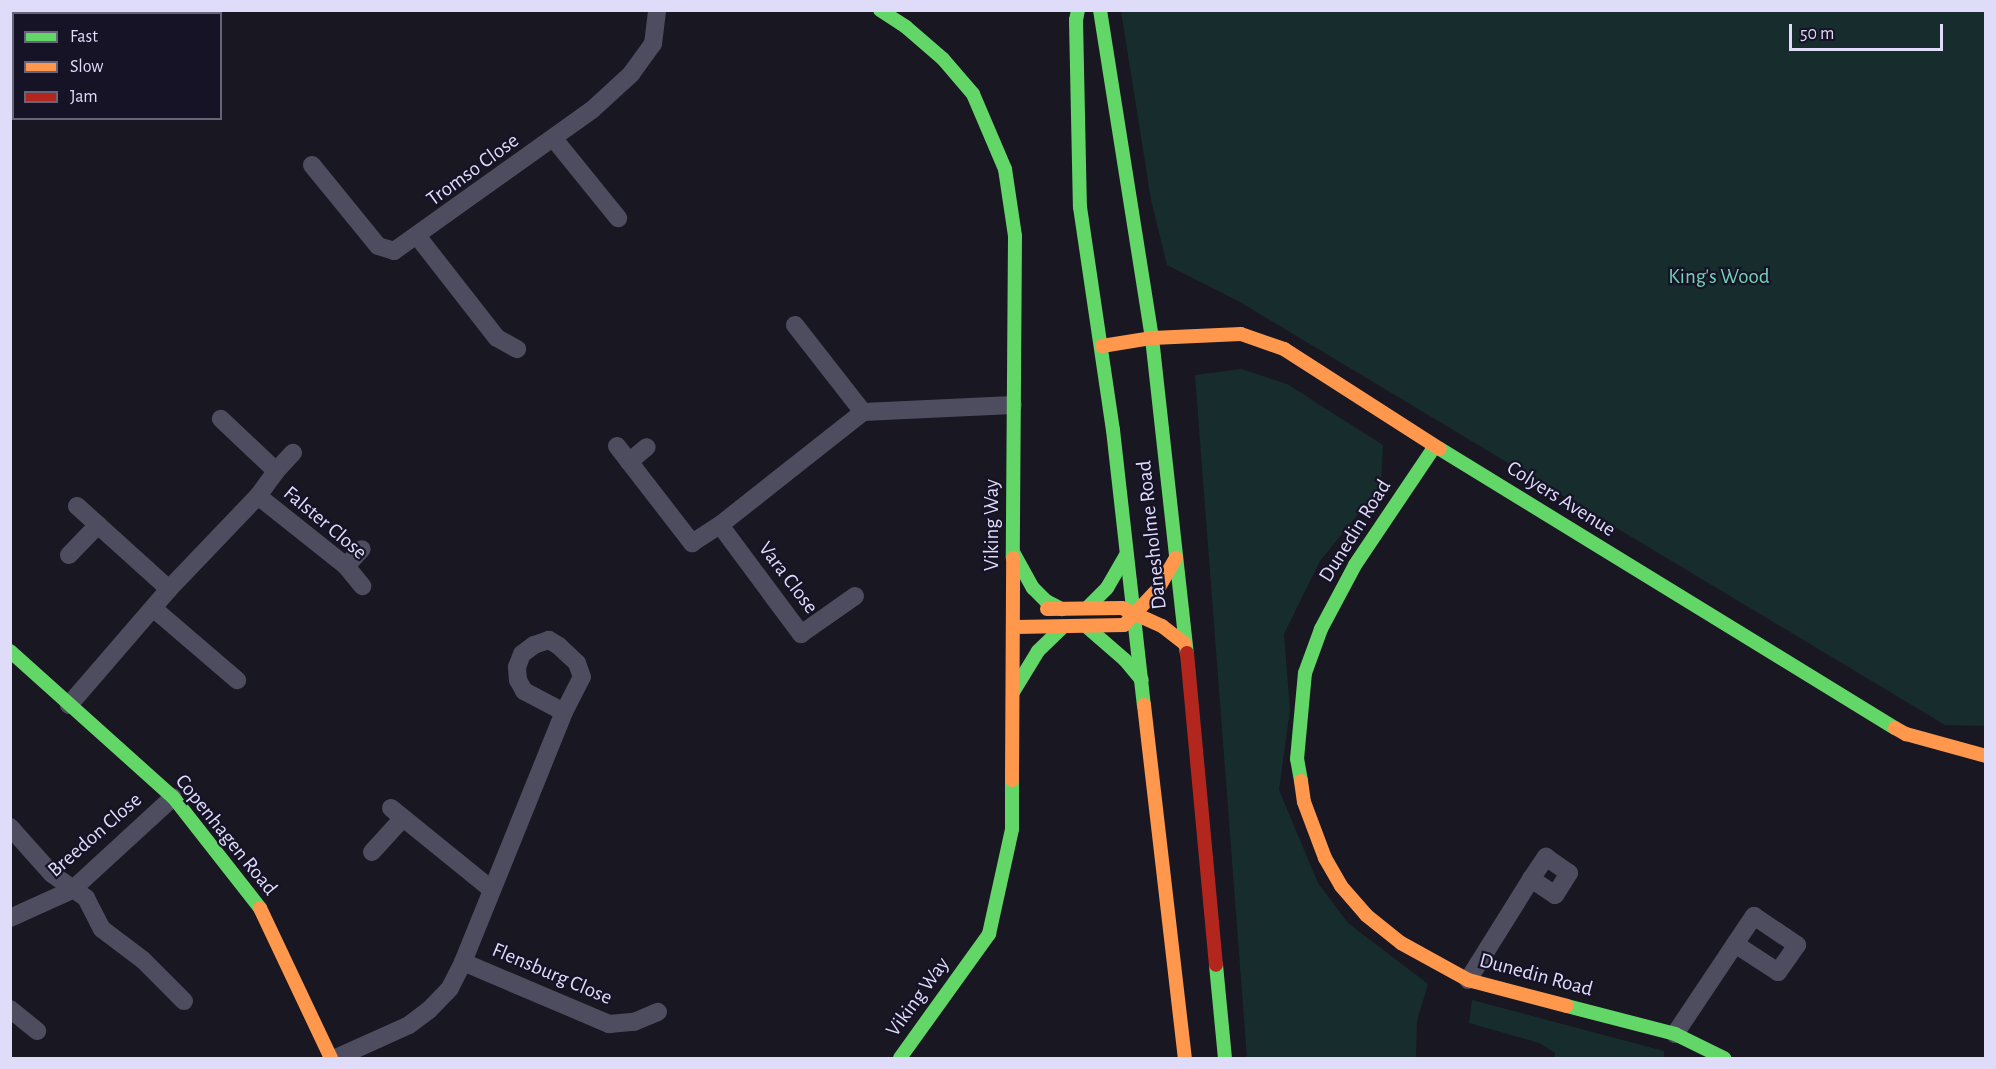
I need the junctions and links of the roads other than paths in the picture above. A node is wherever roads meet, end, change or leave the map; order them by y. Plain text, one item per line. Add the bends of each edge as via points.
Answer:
1 (657, 10) edge
2 (880, 10) edge
3 (1078, 10) edge
4 (1100, 10) edge
5 (554, 139) junction
6 (312, 165) dead end
7 (618, 218) dead end
8 (418, 237) junction
9 (795, 325) dead end
10 (1152, 338) junction
11 (1102, 346) junction
12 (517, 348) dead end
13 (1013, 405) junction
14 (863, 412) junction
15 (221, 419) dead end
16 (617, 446) dead end
17 (1435, 446) junction
18 (647, 447) dead end
19 (293, 453) dead end
20 (629, 462) junction
21 (276, 471) junction
22 (258, 495) junction
23 (77, 506) dead end
24 (98, 525) junction
25 (720, 525) junction
26 (362, 549) dead end
27 (1013, 553) junction
28 (1127, 554) junction
29 (69, 555) dead end
30 (1176, 558) junction
31 (346, 566) junction
32 (362, 586) dead end
33 (169, 589) junction
34 (855, 596) dead end
35 (153, 608) junction
36 (1087, 608) junction
37 (1023, 609) junction
38 (1062, 609) junction
39 (1135, 614) junction
40 (1013, 627) junction
41 (1063, 627) junction
42 (1087, 627) junction
43 (1185, 644) junction
44 (10, 651) edge
45 (237, 680) dead end
46 (1142, 680) junction
47 (1012, 693) junction
48 (69, 705) junction
49 (564, 712) dead end
50 (1986, 756) edge
51 (173, 797) junction
52 (10, 827) edge
53 (372, 852) dead end
54 (1531, 879) dead end
55 (491, 889) junction
56 (72, 890) junction
57 (10, 918) edge
58 (1735, 944) dead end
59 (463, 962) junction
60 (1468, 980) junction
61 (184, 1001) dead end
62 (10, 1009) edge
63 (658, 1012) dead end
64 (37, 1031) dead end
65 (1675, 1034) junction
66 (331, 1059) edge
67 (336, 1059) edge
68 (900, 1059) edge
69 (1185, 1059) edge
70 (1225, 1059) edge
71 (1724, 1059) edge

1 - 5 street, Tromso Close via 653,44 631,74
2 - 13 street, Viking Way via 943,59 973,94 1005,169 1015,236
3 - 11 street, Danesholme Road via 1080,207
4 - 10 street, Danesholme Road
5 - 7 street, Tromso Close
5 - 8 street, Tromso Close
6 - 8 street, Tromso Close via 378,246 394,251
8 - 12 street, Tromso Close via 497,338
9 - 14 street
10 - 11 street, Colyers Avenue
10 - 17 street, Colyers Avenue via 1241,334 1284,349
10 - 30 street, Danesholme Road
11 - 28 street, Danesholme Road
13 - 14 street
13 - 27 street, Viking Way
14 - 25 street
15 - 21 street, Falster Close
16 - 20 street
17 - 50 street, Colyers Avenue via 1906,734
17 - 60 street, Dunedin Road via 1355,565 1321,629 1305,673 1297,759 1304,802 1325,858 1341,886 1366,915 1401,944
18 - 20 street
19 - 21 street
20 - 25 street via 692,543
21 - 22 street, Falster Close
22 - 31 street, Falster Close
22 - 33 street, Falster Close
23 - 24 street
24 - 29 street
24 - 33 street
25 - 34 street, Vara Close via 801,634
26 - 31 street
27 - 37 street, Viking Way
27 - 38 street via 1033,588 1047,602
28 - 36 street via 1107,588
28 - 39 street, Danesholme Road
30 - 39 street via 1158,589
30 - 43 street, Danesholme Road
31 - 32 street, Falster Close
33 - 35 street, Falster Close
35 - 45 street
35 - 48 street, Falster Close
36 - 38 street
36 - 39 street via 1122,608
37 - 38 street
37 - 40 street, Viking Way
39 - 42 street via 1124,625
39 - 43 street via 1162,626
39 - 46 street, Danesholme Road
40 - 41 street
40 - 47 street, Viking Way
41 - 42 street
41 - 47 street via 1038,651
42 - 46 street
43 - 70 street, Danesholme Road
44 - 48 street, Copenhagen Road
46 - 69 street, Danesholme Road
47 - 68 street, Viking Way via 1012,829 989,934
48 - 51 street, Copenhagen Road
49 - 55 street, Flensburg Close
51 - 56 street, Breedon Close
51 - 66 street, Copenhagen Road via 260,908
52 - 56 street via 52,874
53 - 55 street via 397,813
54 - 60 street
55 - 59 street, Flensburg Close
56 - 57 street, Breedon Close
56 - 61 street via 86,898 102,930 143,960
58 - 65 street
59 - 63 street, Flensburg Close via 609,1024 634,1022
59 - 67 street, Flensburg Close via 450,988 416,1020
60 - 65 street, Dunedin Road
62 - 64 street
65 - 71 street, Dunedin Road

